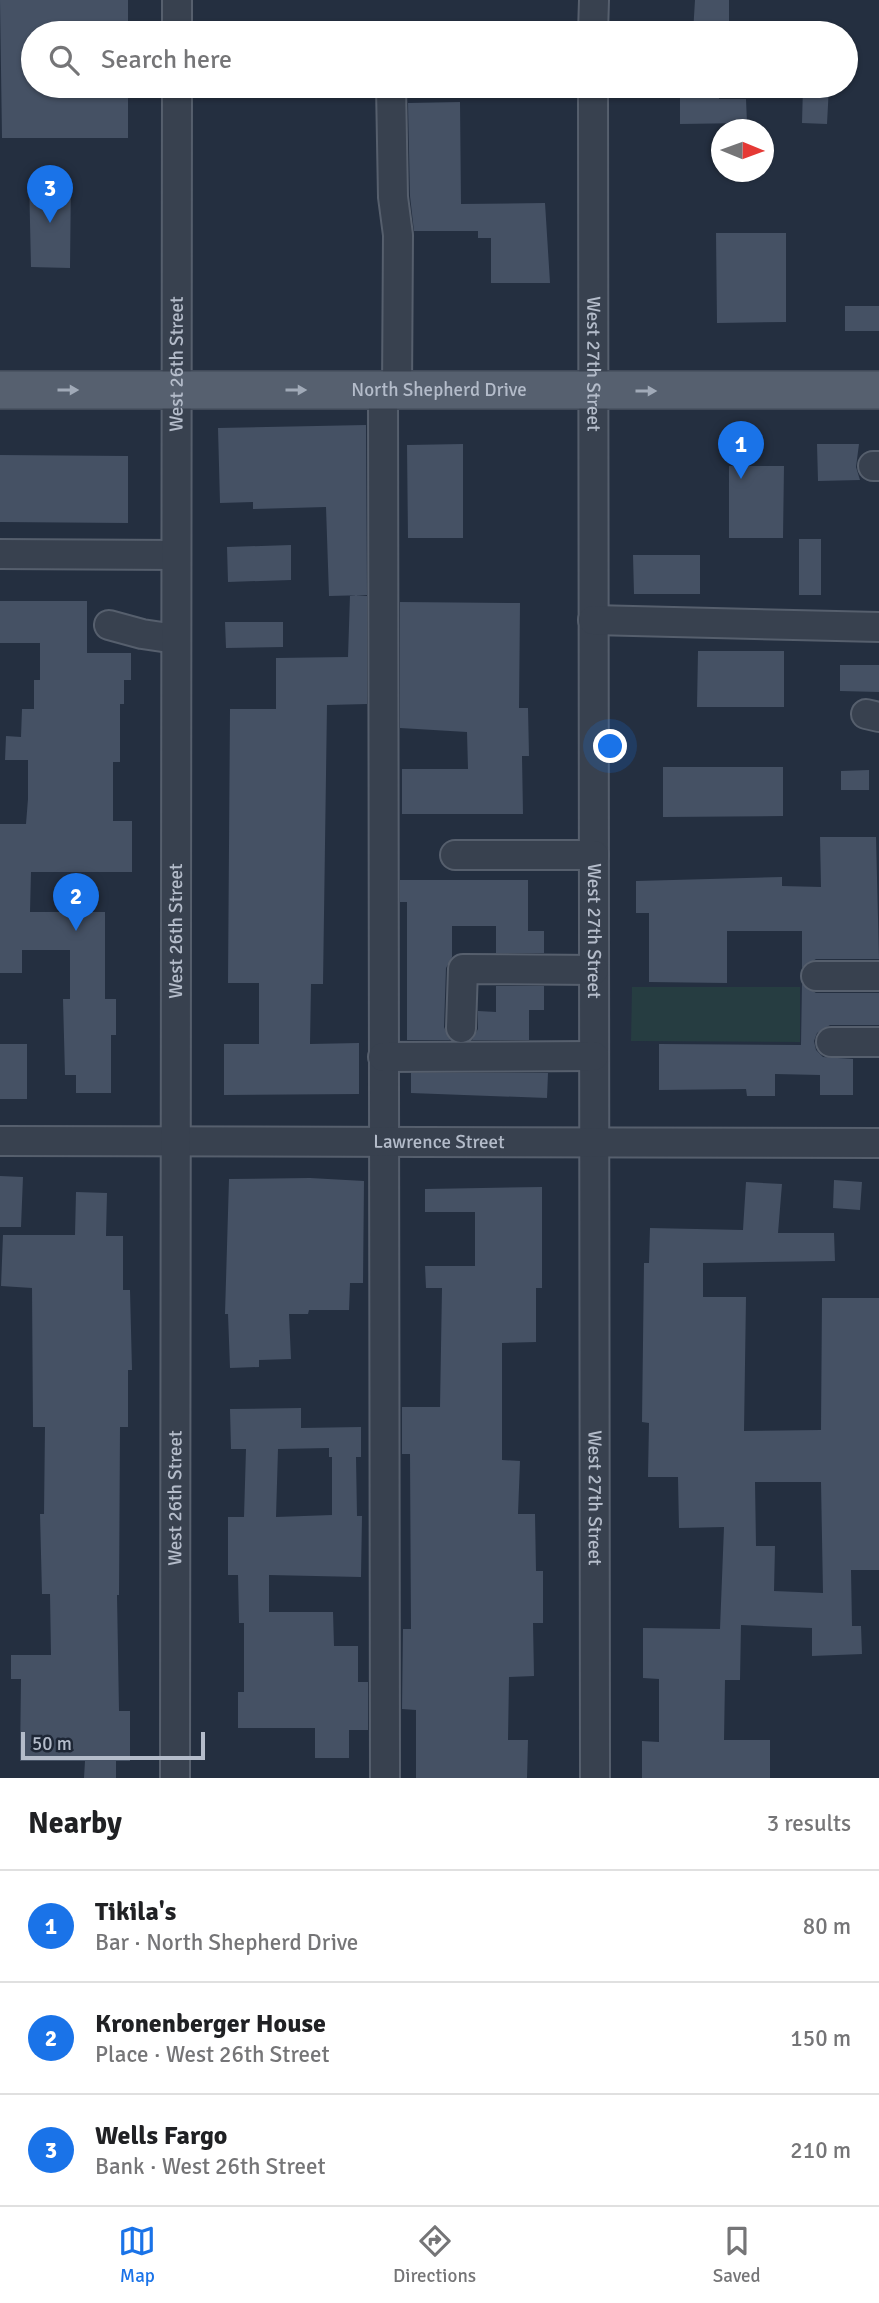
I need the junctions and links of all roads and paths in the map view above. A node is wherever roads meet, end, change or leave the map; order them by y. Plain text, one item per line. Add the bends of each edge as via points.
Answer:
1 (177, 0) edge
2 (594, 0) edge
3 (177, 21) edge
4 (593, 21) edge
5 (177, 98) edge
6 (391, 98) edge
7 (593, 98) edge
8 (0, 390) edge
9 (390, 390) junction
10 (879, 390) edge
11 (176, 391) junction
12 (593, 392) junction
13 (0, 554) edge
14 (176, 555) junction
15 (593, 620) junction
16 (109, 625) dead end
17 (879, 626) edge
18 (176, 639) junction
19 (455, 855) dead end
20 (593, 855) junction
21 (594, 970) junction
22 (816, 976) dead end
23 (879, 976) edge
24 (461, 1028) dead end
25 (831, 1042) dead end
26 (879, 1042) edge
27 (594, 1056) junction
28 (383, 1057) junction
29 (0, 1141) edge
30 (176, 1142) junction
31 (384, 1142) junction
32 (594, 1142) junction
33 (879, 1143) edge
34 (175, 1778) edge
35 (385, 1778) edge
36 (594, 1778) edge

1 - 3 street
2 - 4 street
5 - 11 street, West 26th Street
6 - 9 street via 398,234
7 - 12 street, West 27th Street
8 -> 11 main road, North Shepherd Drive
11 -> 9 main road, North Shepherd Drive
9 - 12 main road, North Shepherd Drive
9 - 28 street
12 -> 10 main road, North Shepherd Drive
11 - 14 street, West 26th Street
12 - 15 street, West 27th Street
13 - 14 street
14 - 18 street, West 26th Street
15 - 17 street
15 - 20 street, West 27th Street
16 - 18 street
18 - 30 street, West 26th Street
19 - 20 street
20 - 21 street, West 27th Street
21 - 24 street via 463,969
21 - 27 street, West 27th Street
22 - 23 street
25 - 26 street
27 - 28 street
27 - 32 street, West 27th Street
28 - 31 street
29 - 30 street, Lawrence Street
30 - 31 street, Lawrence Street
30 - 34 street, West 26th Street
31 - 32 street, Lawrence Street
31 - 35 street
32 - 33 street, Lawrence Street
32 - 36 street, West 27th Street

